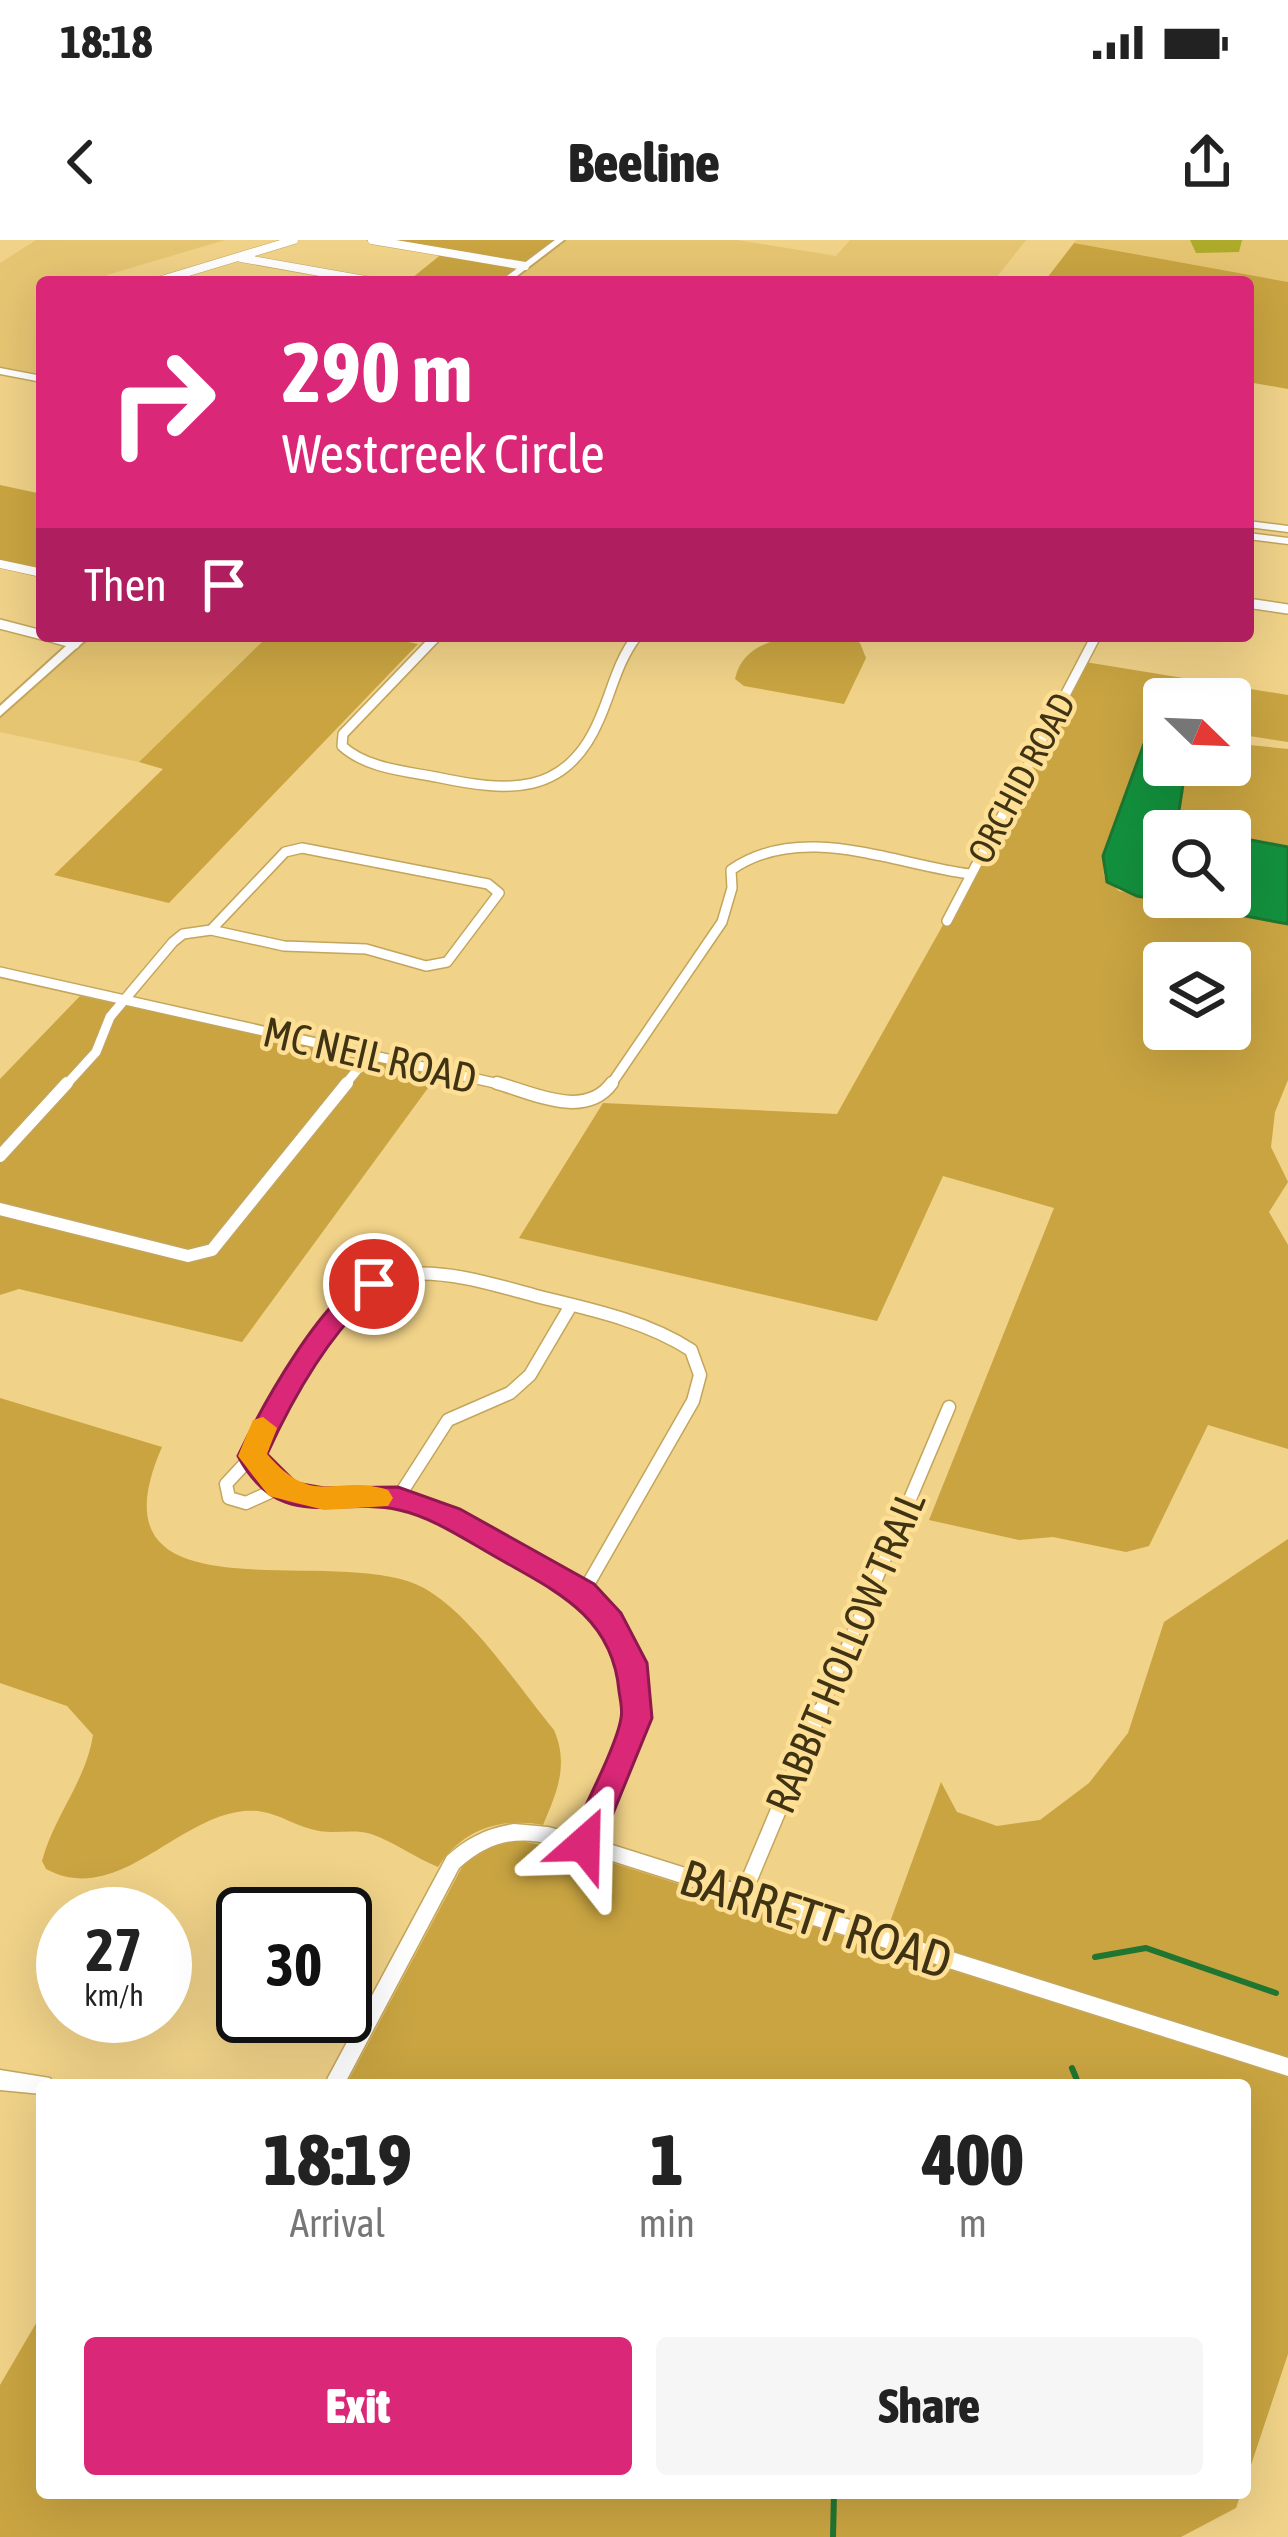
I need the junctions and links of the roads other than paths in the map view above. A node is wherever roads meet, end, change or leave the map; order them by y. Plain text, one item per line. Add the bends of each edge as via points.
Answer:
1 (294, 240) edge
2 (373, 240) edge
3 (560, 240) edge
4 (234, 257) junction
5 (525, 266) junction
6 (174, 276) edge
7 (342, 276) edge
8 (511, 276) edge
9 (0, 371) edge
10 (36, 379) edge
11 (1254, 525) edge
12 (1288, 529) edge
13 (1254, 537) edge
14 (1288, 541) edge
15 (0, 564) edge
16 (36, 572) edge
17 (1254, 603) edge
18 (1288, 609) edge
19 (0, 624) edge
20 (36, 633) edge
21 (78, 642) edge
22 (431, 642) edge
23 (632, 642) edge
24 (1093, 642) edge
25 (0, 712) edge
26 (970, 874) junction
27 (947, 921) dead end
28 (211, 930) junction
29 (0, 972) edge
30 (124, 1000) junction
31 (371, 1053) junction
32 (0, 1156) edge
33 (0, 1209) edge
34 (570, 1307) junction
35 (949, 1407) dead end
36 (252, 1456) junction
37 (279, 1488) junction
38 (398, 1498) junction
39 (583, 1593) junction
40 (584, 1844) junction
41 (742, 1897) junction
42 (1288, 2067) edge
43 (337, 2079) edge
44 (1, 2082) edge
45 (36, 2084) edge

1 - 4 street
2 - 5 street
3 - 5 main road
4 - 6 street
4 - 7 street
5 - 8 main road
9 - 10 street
11 - 12 street
13 - 14 street
15 - 16 street
17 - 18 street
19 - 20 street
21 - 25 main road
22 - 23 street via 343,734 342,746 357,760 513,788 546,782 585,741
24 - 26 street, ORCHID ROAD
26 - 27 street, ORCHID ROAD
26 - 31 street, MC NEIL ROAD via 799,845 764,849 731,870 734,887 708,948 607,1091 591,1102
28 - 28 street via 284,946 366,949 426,966 447,962 499,893 488,884 302,848 285,851
28 - 30 street via 183,934
29 - 30 street, MC NEIL ROAD
30 - 31 street, MC NEIL ROAD
30 - 32 street via 97,1052
31 - 33 street via 212,1250 188,1256
34 - 36 street via 432,1274 374,1284 320,1342
34 - 38 street via 530,1375 510,1393 448,1420
34 - 39 street via 670,1334 698,1361 700,1383
35 - 41 street, RABBIT HOLLOW TRAIL
36 - 37 street
36 - 37 street via 226,1484 229,1498 246,1503
37 - 38 street via 324,1499
38 - 39 street via 450,1517
39 - 40 street via 622,1640 638,1686 633,1737
40 - 41 street, BARRETT ROAD
40 - 43 street, BARRETT ROAD via 510,1830 468,1847
41 - 42 street, BARRETT ROAD
44 - 45 street

